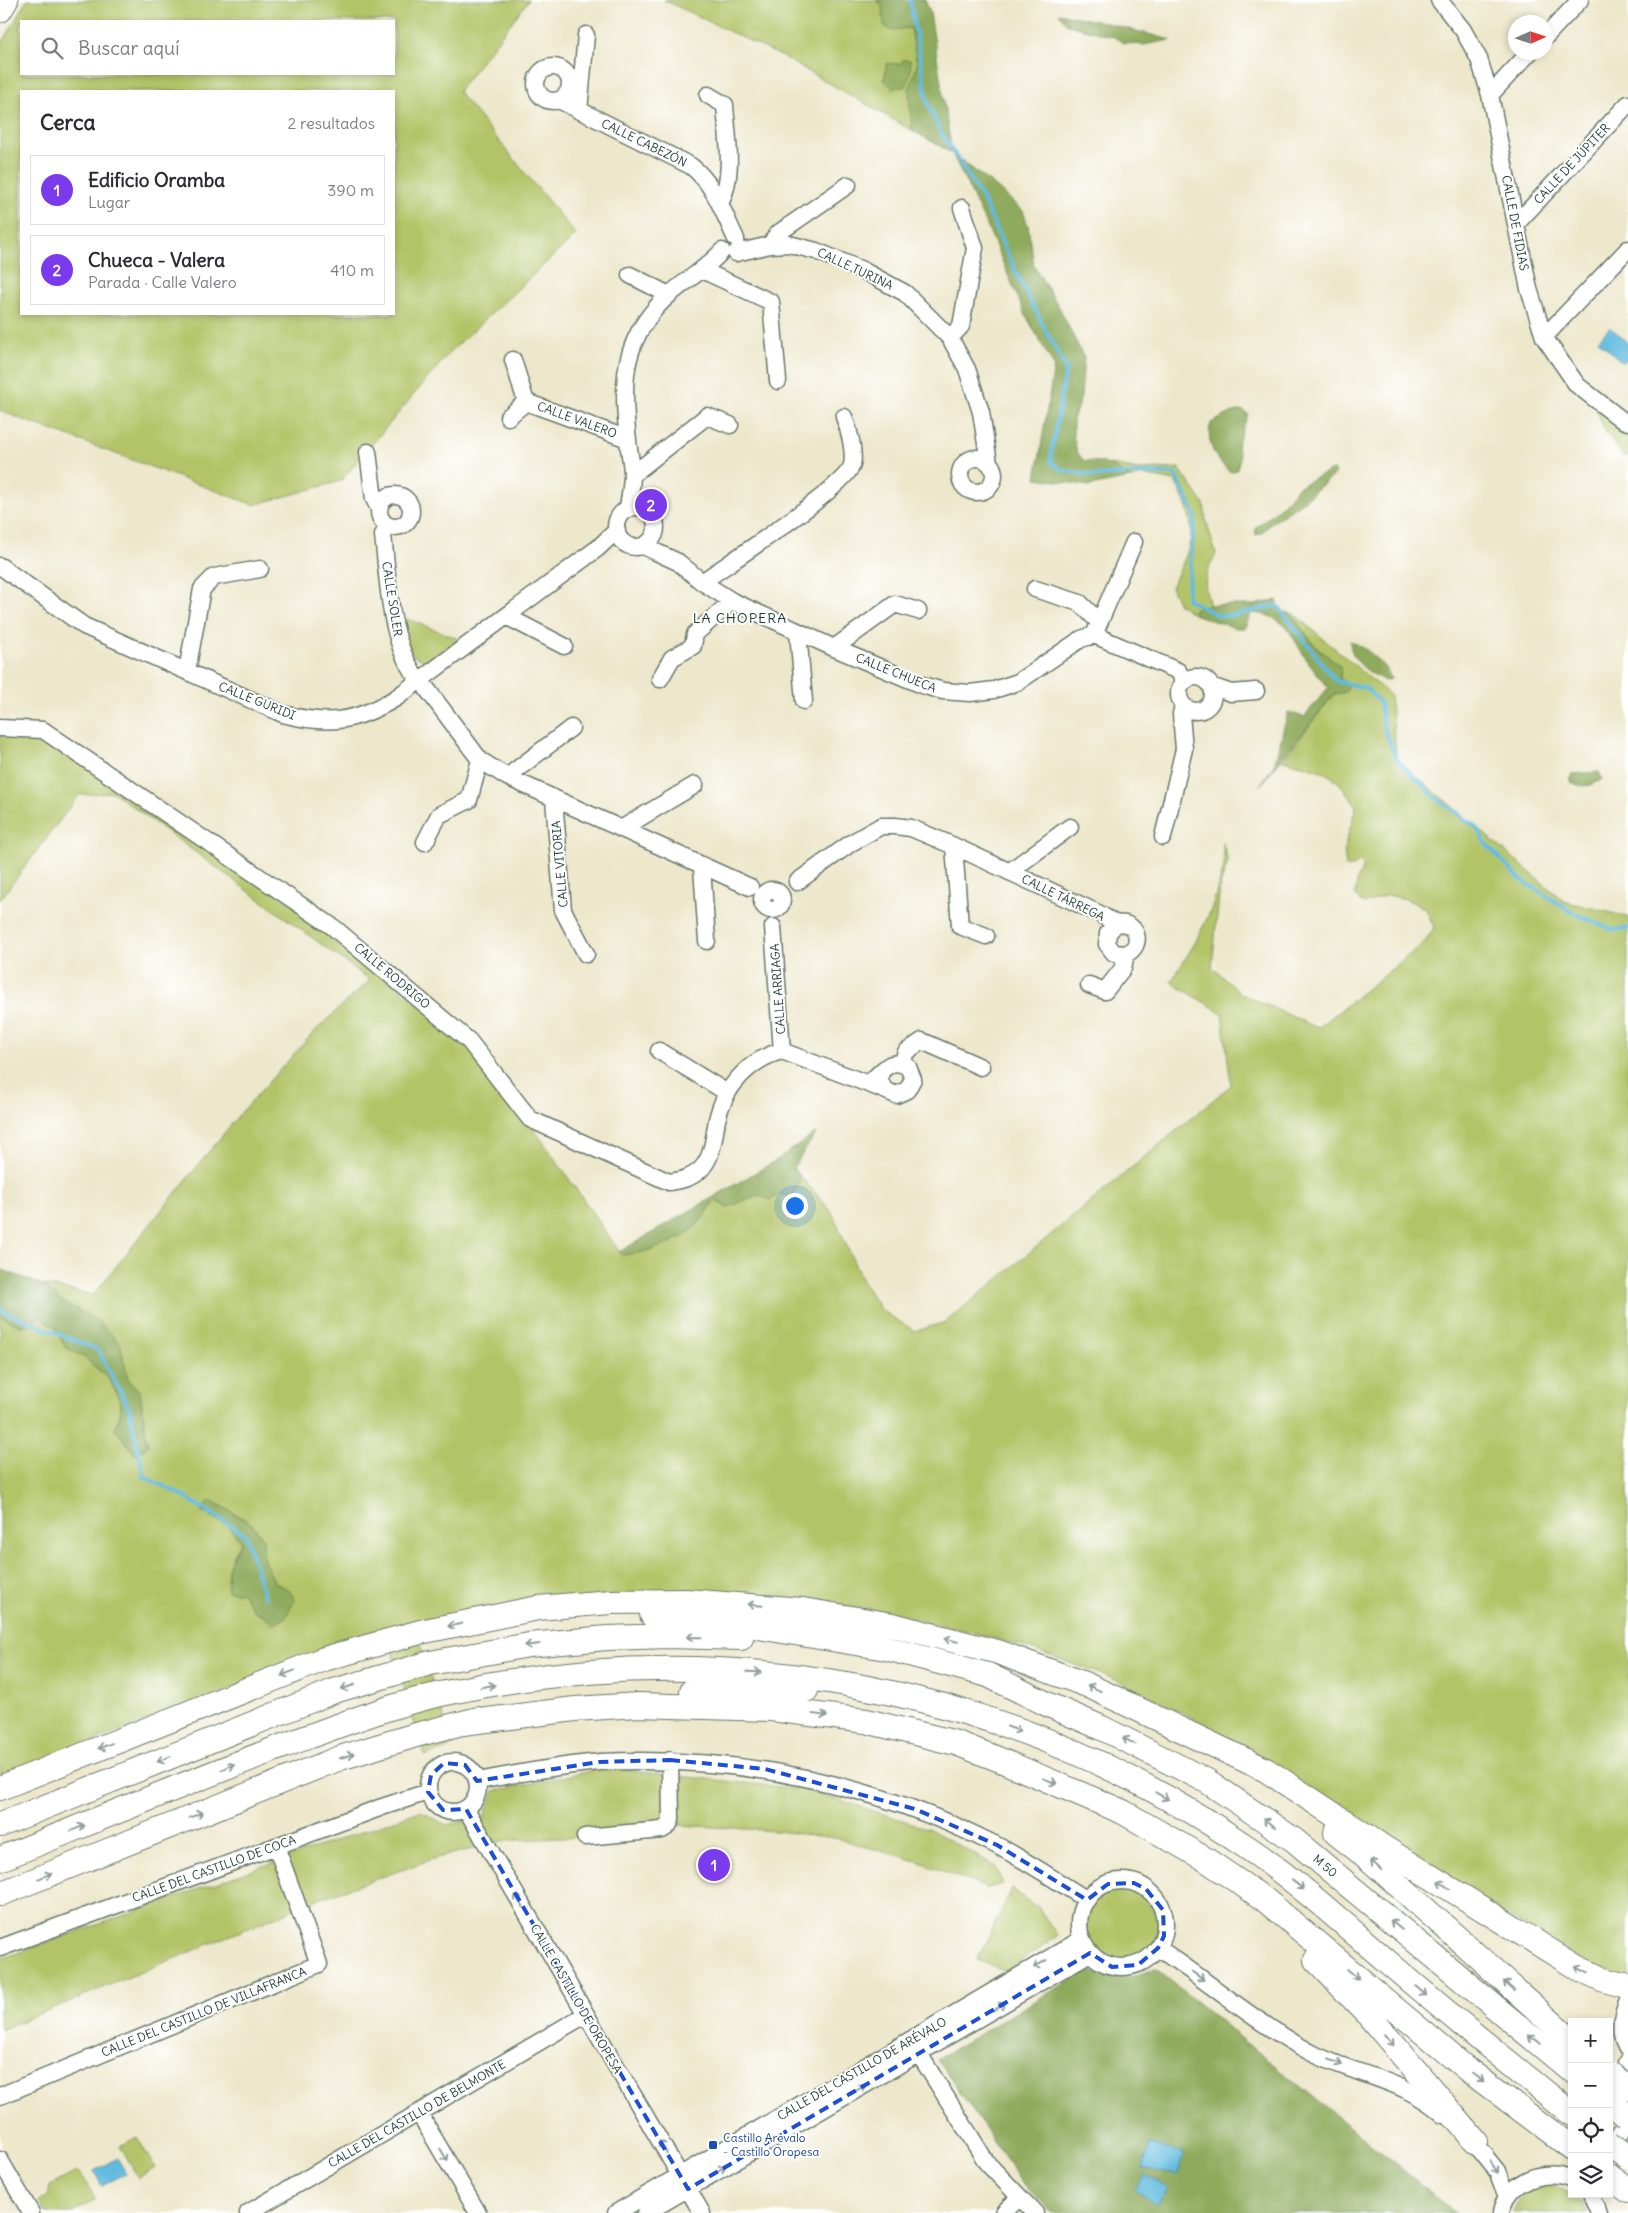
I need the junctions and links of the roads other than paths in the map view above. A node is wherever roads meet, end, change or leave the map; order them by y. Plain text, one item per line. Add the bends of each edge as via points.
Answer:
1 (6, 0) edge
2 (1439, 0) edge
3 (1580, 0) edge
4 (0, 10) edge
5 (1553, 29) edge
6 (586, 35) dead end
7 (1523, 60) edge
8 (1490, 95) junction
9 (708, 96) dead end
10 (559, 100) dead end
11 (1628, 104) edge
12 (579, 112) junction
13 (848, 185) dead end
14 (721, 207) junction
15 (962, 208) dead end
16 (1516, 224) junction
17 (765, 246) junction
18 (725, 252) junction
19 (1625, 256) edge
20 (630, 276) dead end
21 (669, 295) junction
22 (1544, 337) junction
23 (950, 338) junction
24 (514, 360) dead end
25 (778, 381) dead end
26 (526, 402) junction
27 (844, 416) dead end
28 (508, 417) dead end
29 (1628, 422) edge
30 (730, 425) dead end
31 (628, 438) junction
32 (368, 452) dead end
33 (989, 463) dead end
34 (632, 475) junction
35 (379, 508) junction
36 (628, 509) junction
37 (645, 510) junction
38 (388, 526) junction
39 (617, 530) junction
40 (655, 531) junction
41 (1134, 542) dead end
42 (634, 545) junction
43 (598, 548) junction
44 (678, 562) junction
45 (0, 566) edge
46 (260, 569) dead end
47 (702, 582) junction
48 (1035, 589) dead end
49 (732, 601) junction
50 (918, 611) dead end
51 (506, 616) junction
52 (1097, 629) junction
53 (798, 632) junction
54 (564, 646) dead end
55 (834, 648) junction
56 (187, 671) junction
57 (429, 672) junction
58 (411, 679) junction
59 (660, 679) dead end
60 (1184, 681) junction
61 (1211, 686) junction
62 (427, 689) junction
63 (1256, 691) dead end
64 (804, 701) dead end
65 (1183, 705) junction
66 (0, 728) edge
67 (572, 728) dead end
68 (480, 760) junction
69 (507, 777) junction
70 (694, 785) dead end
71 (554, 799) junction
72 (1070, 827) dead end
73 (621, 830) junction
74 (1163, 837) dead end
75 (425, 842) dead end
76 (954, 846) junction
77 (702, 867) junction
78 (1009, 872) junction
79 (772, 899) junction
80 (986, 936) dead end
81 (706, 941) dead end
82 (586, 954) dead end
83 (1089, 985) dead end
84 (659, 1051) dead end
85 (782, 1051) junction
86 (902, 1063) junction
87 (981, 1067) dead end
88 (877, 1083) junction
89 (726, 1092) junction
90 (491, 1618) junction
91 (1049, 1705) junction
92 (968, 1713) junction
93 (1170, 1724) junction
94 (456, 1725) junction
95 (670, 1760) junction
96 (477, 1781) junction
97 (0, 1788) edge
98 (428, 1792) junction
99 (466, 1809) junction
100 (0, 1824) edge
101 (1144, 1824) junction
102 (585, 1837) dead end
103 (276, 1846) junction
104 (0, 1859) edge
105 (0, 1894) edge
106 (1087, 1900) junction
107 (1086, 1946) junction
108 (0, 1948) edge
109 (1158, 1948) junction
110 (1628, 1986) edge
111 (1628, 2000) edge
112 (585, 2014) junction
113 (1568, 2037) edge
114 (915, 2047) junction
115 (1628, 2050) edge
116 (1628, 2060) edge
117 (1568, 2068) edge
118 (1613, 2076) edge
119 (1628, 2088) edge
120 (1613, 2092) edge
121 (0, 2096) edge
122 (1613, 2104) edge
123 (1568, 2111) edge
124 (419, 2114) junction
125 (1628, 2117) edge
126 (1475, 2141) junction
127 (1568, 2145) edge
128 (1613, 2146) edge
129 (1610, 2153) edge
130 (1628, 2157) edge
131 (0, 2160) edge
132 (1566, 2177) edge
133 (1613, 2179) edge
134 (684, 2182) junction
135 (1628, 2190) edge
136 (1507, 2197) junction
137 (1019, 2198) junction
138 (1592, 2198) edge
139 (250, 2212) edge
140 (31, 2213) edge
141 (478, 2213) edge
142 (616, 2213) edge
143 (646, 2213) edge
144 (702, 2213) edge
145 (1003, 2213) edge
146 (1035, 2213) edge
147 (1501, 2213) edge
148 (1598, 2213) edge

1 - 4 highway
2 - 8 street, CALLE DE FIDIAS via 1463,30 1475,52
3 - 5 street
6 - 12 street
7 - 8 street
8 - 16 street, CALLE DE FIDIAS
9 - 14 street via 725,104 730,171
10 - 12 street, CALLE CABEZÓN
11 - 16 street, CALLE DE JÚPITER
12 - 14 street, CALLE CABEZÓN via 691,166 705,176
13 - 17 street via 777,234
14 - 18 street, CALLE CABEZÓN
15 - 23 street via 974,248 961,326
16 - 22 street, CALLE DE FIDIAS via 1529,289
17 - 18 street, CALLE TURINA
17 - 23 street, CALLE TURINA via 789,244 862,270 905,293
18 - 21 street, CALLE VALERO
18 - 25 street via 771,302
19 - 22 street
20 - 21 street
21 - 31 street, CALLE VALERO via 651,313 627,360 624,382
22 - 29 street, CALLE DE FIDIAS via 1577,385
23 - 33 street, CALLE TURINA via 967,369 981,412
24 - 26 street, CALLE VALERO
26 - 28 street, CALLE VALERO
26 - 31 street, CALLE VALERO
27 - 47 street via 851,433 852,465 842,481
30 - 34 street via 707,416
31 - 34 street, CALLE VALERO
32 - 35 street via 374,499
34 - 36 street, CALLE VALERO
34 - 37 street, CALLE VALERO
35 - 38 street via 380,517
35 - 38 street via 391,495 408,501 412,513 406,524 394,528
36 - 37 street
36 - 39 street via 618,520
37 - 40 street via 654,518
38 - 58 street, CALLE SOLER via 382,535 396,637
39 - 42 street via 618,536
39 - 43 street, CALLE GURIDI
40 - 42 street via 648,542
40 - 44 street, CALLE CHUECA
41 - 52 street
42 - 43 street, CALLE GURIDI
42 - 44 street, CALLE CHUECA
43 - 51 street, CALLE GURIDI
44 - 47 street, CALLE CHUECA
45 - 56 street, CALLE GURIDI via 84,626
46 - 56 street via 214,577 202,589
47 - 49 street, CALLE CHUECA
48 - 52 street via 1080,603
49 - 53 street, CALLE CHUECA
49 - 59 street via 695,634 693,646 672,658
50 - 55 street, CALLE CHUECA via 895,604
51 - 54 street
51 - 57 street, CALLE GURIDI
52 - 55 street, CALLE CHUECA via 1018,682 970,693 922,685
52 - 60 street via 1178,671
53 - 55 street, CALLE CHUECA
53 - 64 street
56 - 58 street, CALLE GURIDI via 283,714 325,722 365,714 396,698
57 - 58 street, CALLE GURIDI
57 - 62 street via 431,681
58 - 62 street via 420,692
60 - 61 street via 1202,678
60 - 65 street via 1179,693
61 - 63 street via 1231,693
61 - 65 street via 1212,698 1205,708 1194,711
62 - 68 street, CALLE VITORIA
65 - 74 street via 1184,749
66 - 89 street, CALLE RODRIGO via 43,730 333,927 469,1041 530,1119 669,1182 687,1179 701,1169 711,1150
67 - 69 street
68 - 69 street, CALLE VITORIA
68 - 75 street via 469,800 439,816
69 - 71 street, CALLE VITORIA
70 - 73 street
71 - 73 street, CALLE VITORIA
71 - 82 street, CALLE VITORIA via 563,910
72 - 78 street, CALLE TÁRREGA
73 - 77 street, CALLE VITORIA
76 - 78 street, CALLE TÁRREGA
76 - 79 street, CALLE TÁRREGA via 911,828 881,826
76 - 80 street via 960,926
77 - 79 street, CALLE VITORIA
77 - 81 street
78 - 83 street, CALLE TÁRREGA via 1116,924 1108,932 1107,944 1114,953 1126,954 1122,968 1105,991
79 - 85 street, CALLE ARRIAGA
84 - 89 street
85 - 88 street
85 - 89 street, CALLE RODRIGO via 765,1055
86 - 87 street via 906,1052 922,1041
86 - 88 street via 888,1064
86 - 88 street via 912,1073 908,1090 896,1095
90 - 91 highway via 611,1612 735,1623 886,1648 988,1675
93 -> 90 highway via 1087,1685 998,1652 893,1625 803,1610 686,1601 611,1602 538,1608
90 -> 97 highway via 420,1632 324,1659
91 -> 100 highway via 972,1680 883,1658 799,1644 669,1636 529,1645 430,1663 325,1695
117 -> 91 highway, M 50 via 1294,1840 1207,1782 1102,1728
92 - 94 highway via 910,1707 845,1694 788,1689 690,1691 574,1702 506,1712
104 -> 92 highway via 347,1722 440,1694 543,1676 672,1668 772,1672 843,1682
92 -> 123 highway via 1027,1733 1128,1776 1250,1849 1300,1887
110 -> 93 highway via 1604,1980 1576,1967 1266,1770
113 -> 93 highway via 1368,1858 1247,1770
94 -> 101 highway via 575,1709 638,1705 771,1709 866,1721 956,1743 1080,1793
105 -> 94 highway via 340,1758
95 - 96 street via 599,1762
95 - 102 street via 671,1820 668,1826 662,1830
95 - 106 street via 765,1769 915,1809 997,1845
96 - 98 street via 473,1771 465,1765 444,1763 431,1775
96 - 99 street via 476,1797
98 - 99 street via 442,1810 458,1812
98 - 103 street, CALLE DEL CASTILLO DE COCA
112 -> 99 street, CALLE CASTILLO DE OROPESA
101 -> 126 highway via 1256,1907 1313,1957 1365,2011
101 -> 127 highway via 1205,1859 1264,1899 1468,2070
103 - 108 street, CALLE DEL CASTILLO DE COCA
103 - 121 street, CALLE DEL CASTILLO DE VILLAFRANCA via 319,1964
106 - 107 street via 1079,1925
106 - 109 street via 1096,1890 1114,1882 1134,1883 1146,1889 1163,1910 1164,1936
107 - 109 street via 1100,1961 1112,1967 1125,1968 1138,1965
107 - 114 street, CALLE DEL CASTILLO DE ARÉVALO
109 -> 126 street via 1265,2024 1311,2052 1395,2084 1438,2109
111 - 115 street via 1621,2020
112 - 124 street, CALLE DEL CASTILLO DE BELMONTE
134 -> 112 street, CALLE CASTILLO DE OROPESA
114 - 134 street, CALLE DEL CASTILLO DE ARÉVALO
114 - 137 street via 987,2163
116 - 120 street
118 - 119 highway, bridge
122 - 125 highway, bridge
124 - 139 street, CALLE DEL CASTILLO DE BELMONTE
124 -> 141 street
125 - 129 street
126 -> 136 street via 1497,2171
128 - 130 highway, bridge
131 - 140 street
132 - 136 street via 1538,2175 1516,2187
133 - 135 highway
134 - 142 street, CALLE DEL CASTILLO DE ARÉVALO
134 - 143 street, CALLE DEL CASTILLO DE ARÉVALO
134 - 144 street, CALLE CASTILLO DE OROPESA
136 - 147 street
137 - 145 street
137 - 146 street
138 - 148 street

